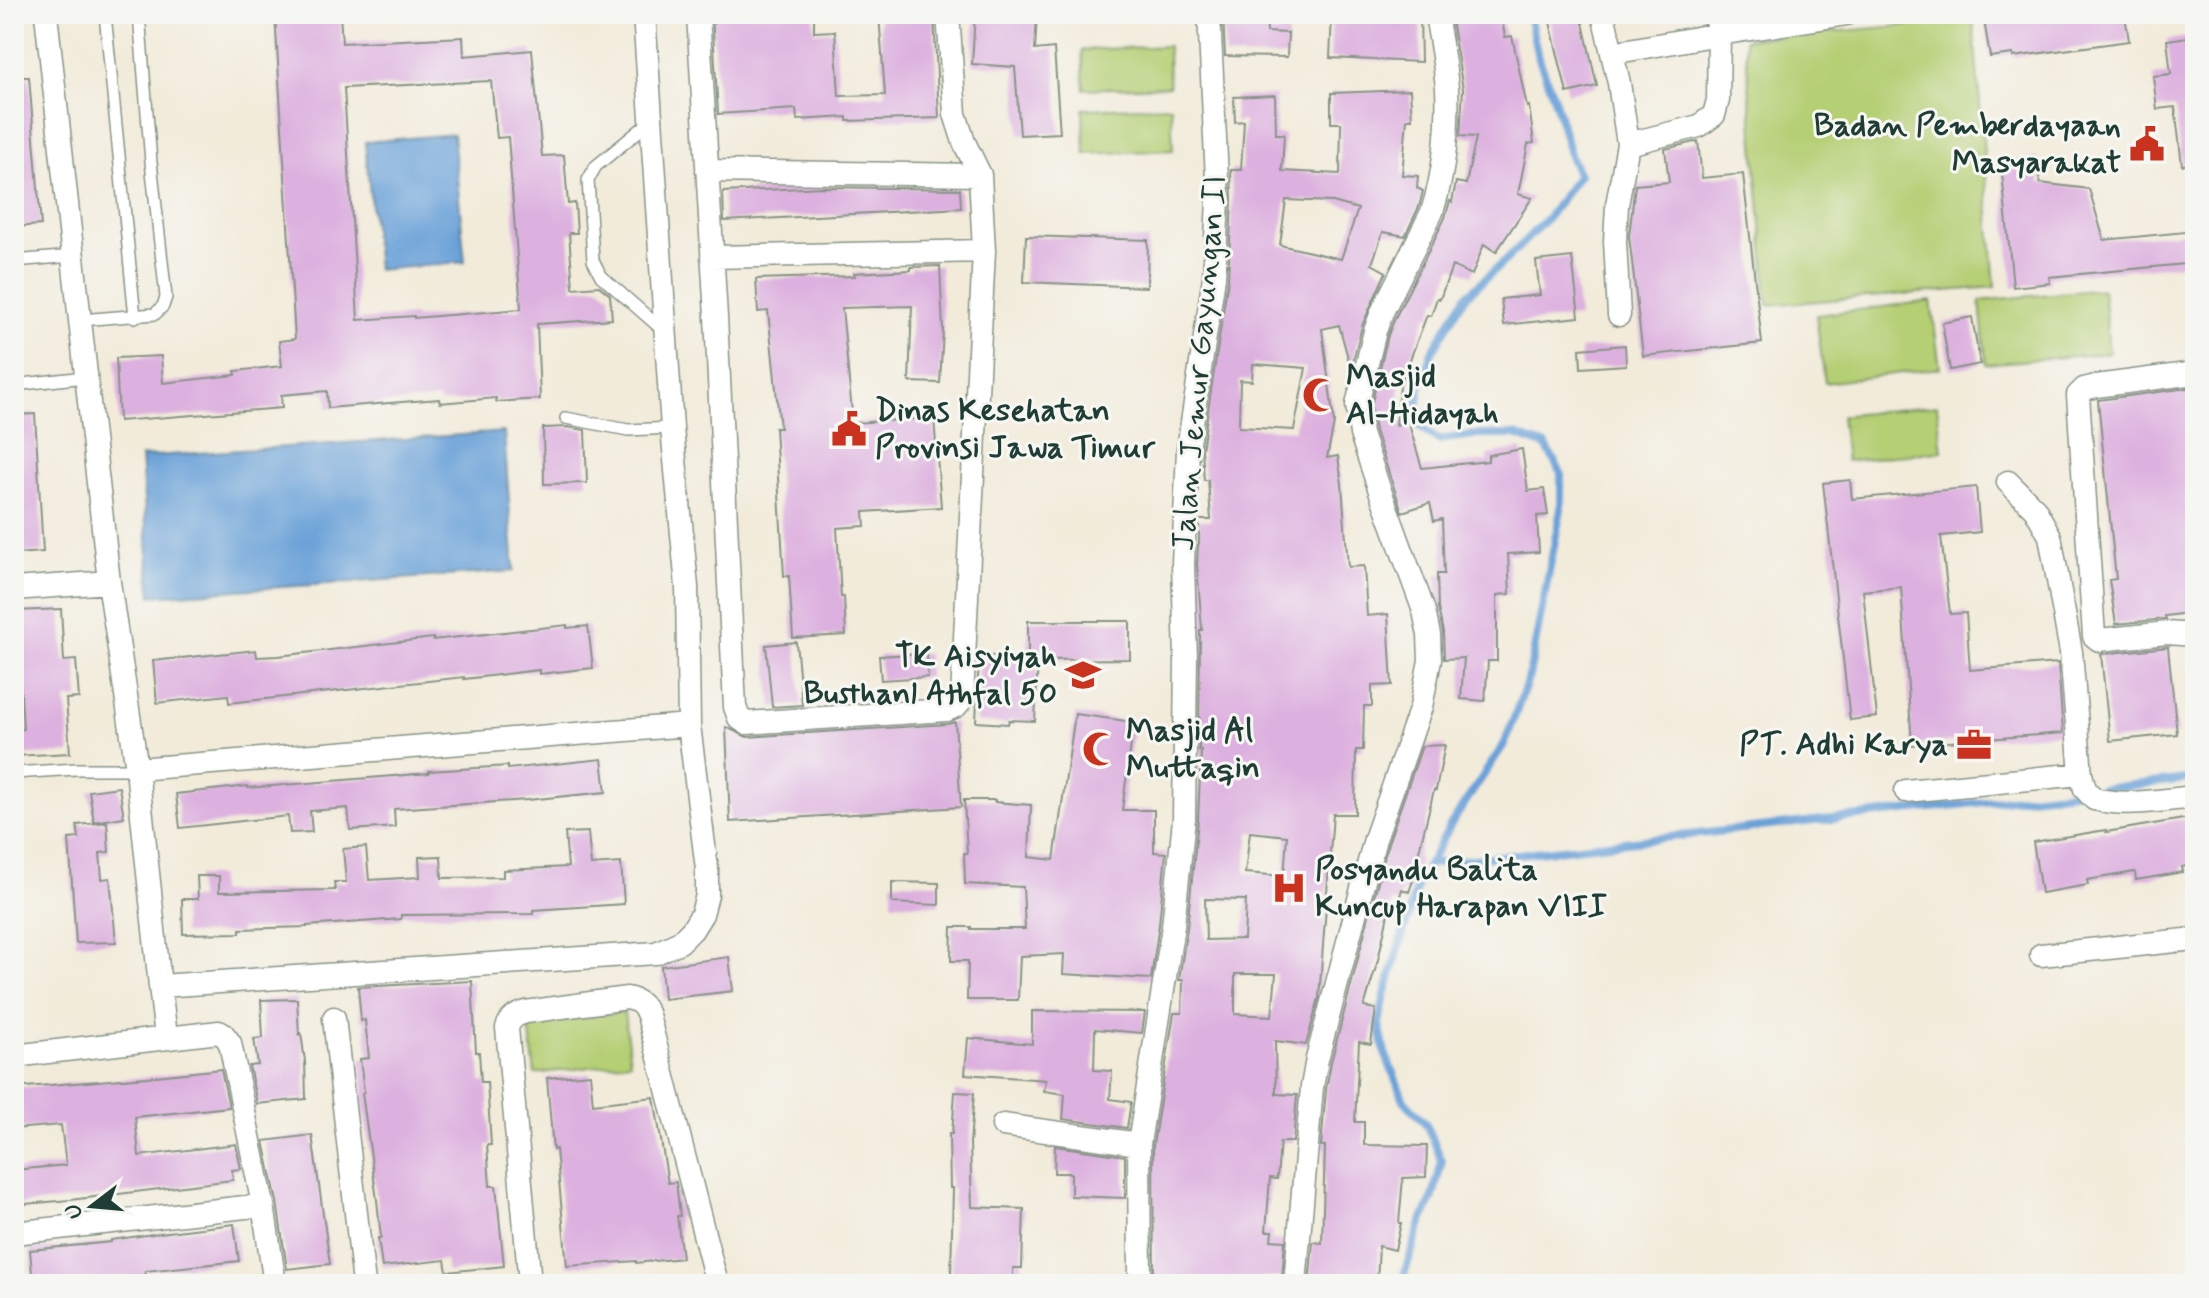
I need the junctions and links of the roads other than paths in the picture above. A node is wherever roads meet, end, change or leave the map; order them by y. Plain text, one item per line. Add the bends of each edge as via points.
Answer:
1 (46, 14) edge
2 (105, 14) edge
3 (139, 14) edge
4 (644, 14) edge
5 (698, 14) edge
6 (948, 14) edge
7 (1209, 14) edge
8 (1436, 14) edge
9 (1603, 14) edge
10 (1847, 14) edge
11 (1718, 24) edge
12 (1612, 53) junction
13 (651, 120) junction
14 (1628, 144) junction
15 (707, 171) junction
16 (980, 175) junction
17 (984, 251) junction
18 (73, 256) junction
19 (712, 257) junction
20 (14, 261) edge
21 (1619, 315) dead end
22 (135, 317) junction
23 (80, 320) junction
24 (666, 332) junction
25 (2195, 373) edge
26 (85, 377) junction
27 (14, 385) edge
28 (566, 418) dead end
29 (672, 428) junction
30 (2008, 482) dead end
31 (109, 582) junction
32 (14, 589) edge
33 (2195, 635) edge
34 (689, 725) junction
35 (137, 769) junction
36 (14, 773) edge
37 (2081, 774) junction
38 (1906, 791) dead end
39 (2195, 797) edge
40 (2195, 939) edge
41 (2041, 955) dead end
42 (160, 986) junction
43 (334, 1018) dead end
44 (166, 1037) junction
45 (14, 1056) edge
46 (1003, 1125) dead end
47 (1139, 1144) junction
48 (263, 1205) junction
49 (14, 1233) edge
50 (275, 1284) edge
51 (364, 1284) edge
52 (530, 1284) edge
53 (717, 1284) edge
54 (1140, 1284) edge
55 (1295, 1284) edge

1 - 18 street
2 - 22 lane
3 - 22 lane via 166,297 155,314
4 - 13 street
5 - 15 street
6 - 16 street via 955,114
7 - 47 street, Jalan Jemur Gayungan II via 1218,200 1214,277 1188,449 1184,819
8 - 55 street via 1447,87 1436,199 1382,312 1357,405 1361,434 1424,611 1430,660 1421,707 1375,839 1317,1059
9 - 12 street
10 - 11 street
11 - 12 street
11 - 14 street via 1714,115 1699,126
12 - 14 street
13 - 24 street
13 - 24 lane via 596,166 588,180 593,260 601,276
14 - 21 street via 1615,241
15 - 16 street
15 - 19 street
16 - 17 street
17 - 19 street
17 - 19 street via 962,699 947,710 746,723 735,707
18 - 20 lane
18 - 23 street
22 - 23 lane
23 - 26 street
24 - 29 street
25 - 33 street via 2096,386 2078,395 2094,636 2099,640
26 - 27 lane
26 - 31 street
28 - 29 lane via 628,430
29 - 34 street via 687,587
30 - 37 street via 2035,509 2050,536 2071,652
31 - 32 street
31 - 35 street
34 - 35 street
34 - 42 street via 707,895 702,914 680,942 656,953
35 - 36 lane
35 - 42 street
37 - 38 street
37 - 39 street via 2085,789 2097,801
40 - 41 street
42 - 44 street
43 - 51 street
44 - 45 street
44 - 48 street via 219,1032 230,1043
46 - 47 street
47 - 54 street, Jalan Jemur Gayungan II
48 - 49 street
48 - 50 street
52 - 53 street via 509,1022 526,1012 627,998 645,1007 648,1015

